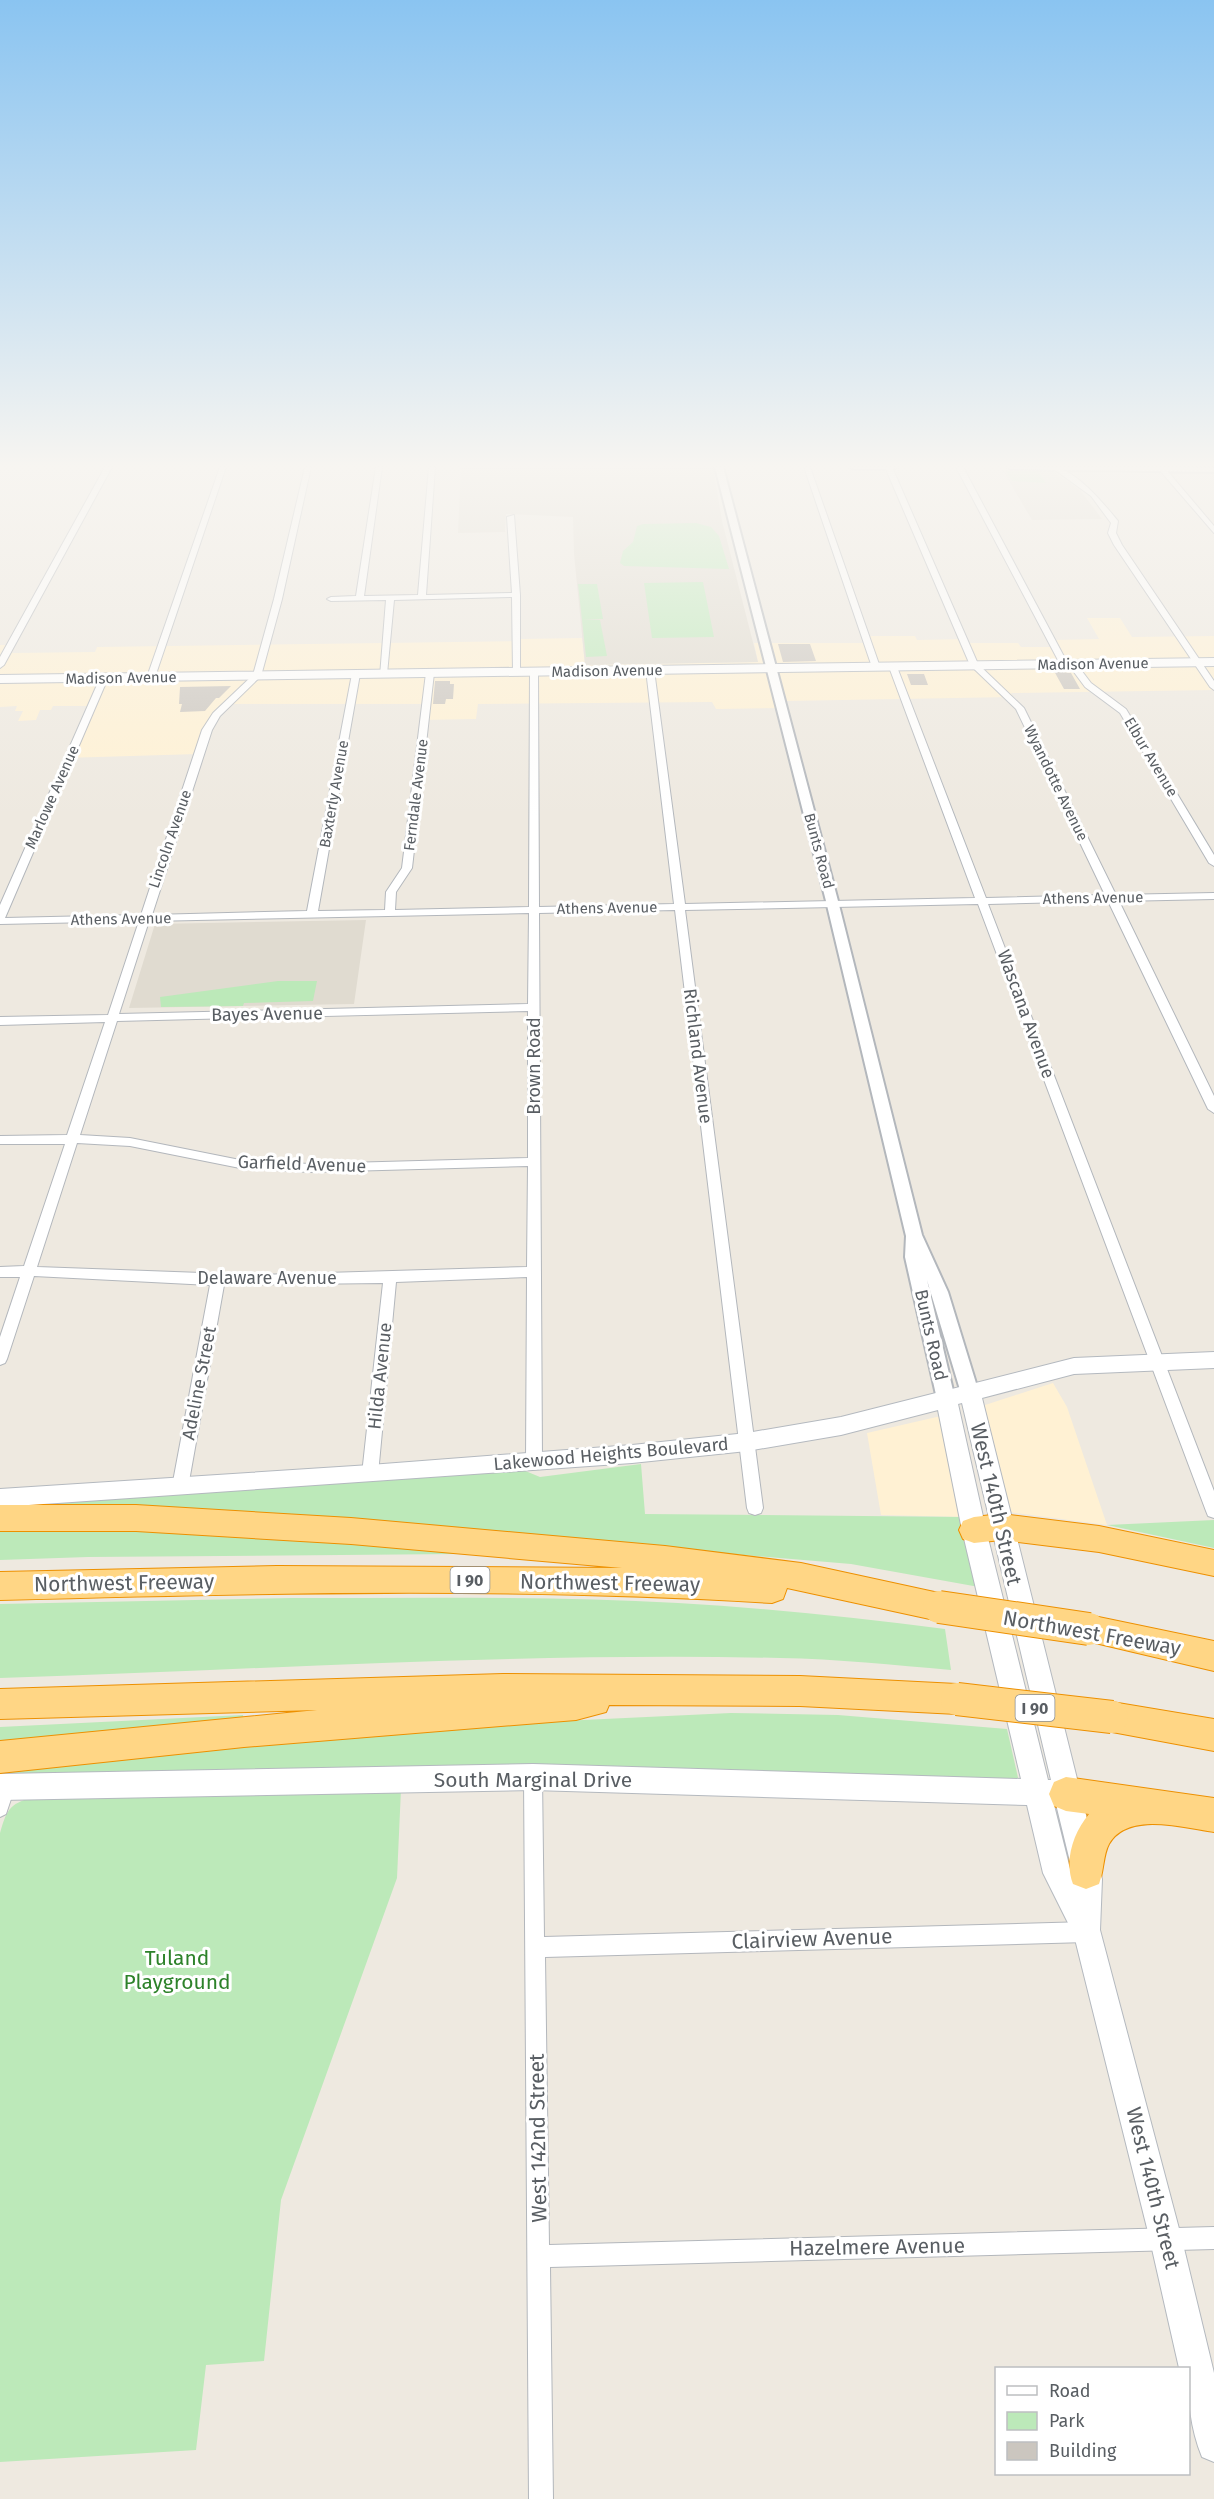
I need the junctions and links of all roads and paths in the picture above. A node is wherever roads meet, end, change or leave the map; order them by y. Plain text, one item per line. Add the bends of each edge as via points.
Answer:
1 (45, 584) edge
2 (183, 584) edge
3 (281, 584) edge
4 (362, 584) edge
5 (423, 584) edge
6 (515, 584) edge
7 (749, 584) edge
8 (847, 584) edge
9 (939, 584) edge
10 (1024, 584) edge
11 (1144, 584) edge
12 (516, 595) junction
13 (422, 597) junction
14 (360, 598) junction
15 (390, 598) junction
16 (331, 599) dead end
17 (1197, 662) junction
18 (1214, 662) edge
19 (1068, 664) junction
20 (0, 665) edge
21 (974, 665) junction
22 (876, 667) junction
23 (893, 667) junction
24 (771, 668) junction
25 (650, 670) junction
26 (517, 672) junction
27 (534, 672) junction
28 (430, 673) junction
29 (356, 674) junction
30 (383, 674) junction
31 (257, 676) junction
32 (151, 677) junction
33 (104, 678) junction
34 (0, 679) edge
35 (1214, 687) edge
36 (1214, 863) edge
37 (1214, 896) edge
38 (1112, 898) junction
39 (983, 900) junction
40 (833, 904) junction
41 (680, 907) junction
42 (534, 910) junction
43 (390, 913) junction
44 (312, 915) junction
45 (143, 918) junction
46 (0, 919) edge
47 (534, 1007) junction
48 (111, 1018) junction
49 (0, 1021) edge
50 (1214, 1109) edge
51 (71, 1138) junction
52 (0, 1140) edge
53 (534, 1162) junction
54 (914, 1235) junction
55 (28, 1271) junction
56 (0, 1272) edge
57 (534, 1272) junction
58 (390, 1278) junction
59 (218, 1280) junction
60 (0, 1359) edge
61 (1214, 1360) edge
62 (1155, 1362) junction
63 (970, 1393) junction
64 (946, 1399) junction
65 (747, 1442) junction
66 (534, 1461) junction
67 (370, 1473) junction
68 (180, 1487) junction
69 (0, 1498) edge
70 (755, 1508) dead end
71 (1214, 1511) edge
72 (0, 1518) edge
73 (987, 1529) junction
74 (1214, 1563) edge
75 (0, 1586) edge
76 (939, 1607) junction
77 (1214, 1656) edge
78 (643, 1689) junction
79 (0, 1704) edge
80 (1214, 1734) edge
81 (533, 1777) junction
82 (2, 1785) edge
83 (1053, 1793) junction
84 (1154, 1806) junction
85 (1214, 1815) edge
86 (1086, 1871) junction
87 (1087, 1932) junction
88 (537, 1947) junction
89 (1214, 2238) edge
90 (1166, 2240) junction
91 (540, 2256) junction
92 (1214, 2445) edge
93 (541, 2499) edge

1 - 20 street
2 - 32 street
3 - 31 street
4 - 14 street
5 - 13 street
6 - 12 street
7 - 24 street, Bunts Road
8 - 22 street
9 - 21 street, Wyandotte Avenue
10 - 19 street, Elbur Avenue
11 - 17 street
12 - 13 street
12 - 26 street
13 - 15 street
14 - 15 street
14 - 16 street
15 - 30 street
17 - 18 main road, Madison Avenue
17 - 19 main road, Madison Avenue
17 - 35 street
19 - 21 main road, Madison Avenue
19 - 36 street, Elbur Avenue via 1088,686 1124,711
21 - 23 main road, Madison Avenue
21 - 38 street, Wyandotte Avenue via 1020,708
22 - 23 main road, Madison Avenue
22 - 24 main road, Madison Avenue
23 - 39 street, Wascana Avenue
24 - 25 main road, Madison Avenue
24 - 40 street, Bunts Road
25 - 27 main road, Madison Avenue
25 - 41 street, Richland Avenue
26 - 27 main road, Madison Avenue
26 - 28 main road, Madison Avenue
27 - 42 street, Brown Road
28 - 30 main road, Madison Avenue
28 - 43 street, Ferndale Avenue via 407,868 391,892
29 - 30 main road, Madison Avenue
29 - 31 main road, Madison Avenue
29 - 44 street, Baxterly Avenue
31 - 32 main road, Madison Avenue
31 - 45 street, Lincoln Avenue via 216,715 207,730
32 - 33 main road, Madison Avenue
33 - 34 main road, Madison Avenue
33 - 46 street, Marlowe Avenue
37 - 38 street, Athens Avenue
38 - 39 street, Athens Avenue
38 - 50 street, Wyandotte Avenue
39 - 40 street, Athens Avenue
39 - 62 street, Wascana Avenue
40 - 41 street, Athens Avenue
40 - 54 street, Bunts Road
41 - 42 street, Athens Avenue
41 - 65 street, Richland Avenue
42 - 43 street, Athens Avenue
42 - 47 street, Brown Road
43 - 44 street, Athens Avenue
44 - 45 street, Athens Avenue
45 - 46 street, Athens Avenue
45 - 48 street, Lincoln Avenue
47 - 48 street, Bayes Avenue
47 - 53 street, Brown Road
48 - 49 street, Bayes Avenue
48 - 51 street, Lincoln Avenue
51 - 52 street, Garfield Avenue
51 - 53 street, Garfield Avenue via 130,1142 240,1164 309,1168
51 - 55 street, Lincoln Avenue
53 - 57 street, Brown Road
54 - 63 street, Bunts Road via 934,1278
54 - 64 street, Bunts Road via 913,1257
55 - 56 street, Delaware Avenue
55 - 59 street, Delaware Avenue
55 - 60 street, Lincoln Avenue
57 - 58 street, Delaware Avenue
57 - 66 street, Brown Road
58 - 59 street, Delaware Avenue
58 - 67 street, Hilda Avenue
59 - 68 street, Adeline Street
61 - 62 main road, Lakewood Heights Boulevard
62 - 63 main road, Lakewood Heights Boulevard via 1074,1365
62 - 71 street, Wascana Avenue
63 - 64 main road, Lakewood Heights Boulevard
63 - 73 main road, West 140th Street
64 - 65 main road, Lakewood Heights Boulevard via 841,1426
64 - 73 main road, West 140th Street
65 - 66 main road, Lakewood Heights Boulevard
65 - 70 street, Richland Avenue
66 - 67 main road, Lakewood Heights Boulevard
67 - 68 main road, Lakewood Heights Boulevard
68 - 69 main road, Lakewood Heights Boulevard
72 - 76 highway via 136,1518 327,1529 665,1559 801,1576
73 - 74 highway via 1099,1539
73 - 83 main road, West 140th Street
75 - 76 highway, Northwest Freeway / I 90 via 277,1579 652,1582 767,1588
76 - 77 highway, Northwest Freeway / I 90, bridge via 1089,1629
78 - 79 highway, I 90 via 503,1689
78 - 80 highway, I 90, bridge via 957,1699 1112,1717
78 - 82 highway via 576,1706 244,1731
81 - 82 main road, South Marginal Drive
81 - 83 main road, South Marginal Drive
81 - 88 street, West 142nd Street
83 - 84 highway
83 - 86 main road, West 140th Street
83 - 87 main road, West 140th Street via 1057,1873
84 - 85 highway
84 - 86 highway via 1106,1820 1088,1851
86 - 87 main road, West 140th Street
87 - 88 street, Clairview Avenue
87 - 90 main road, West 140th Street
88 - 91 street, West 142nd Street
89 - 90 street, Hazelmere Avenue
90 - 91 street, Hazelmere Avenue
90 - 92 main road, West 140th Street
91 - 93 street, West 142nd Street

